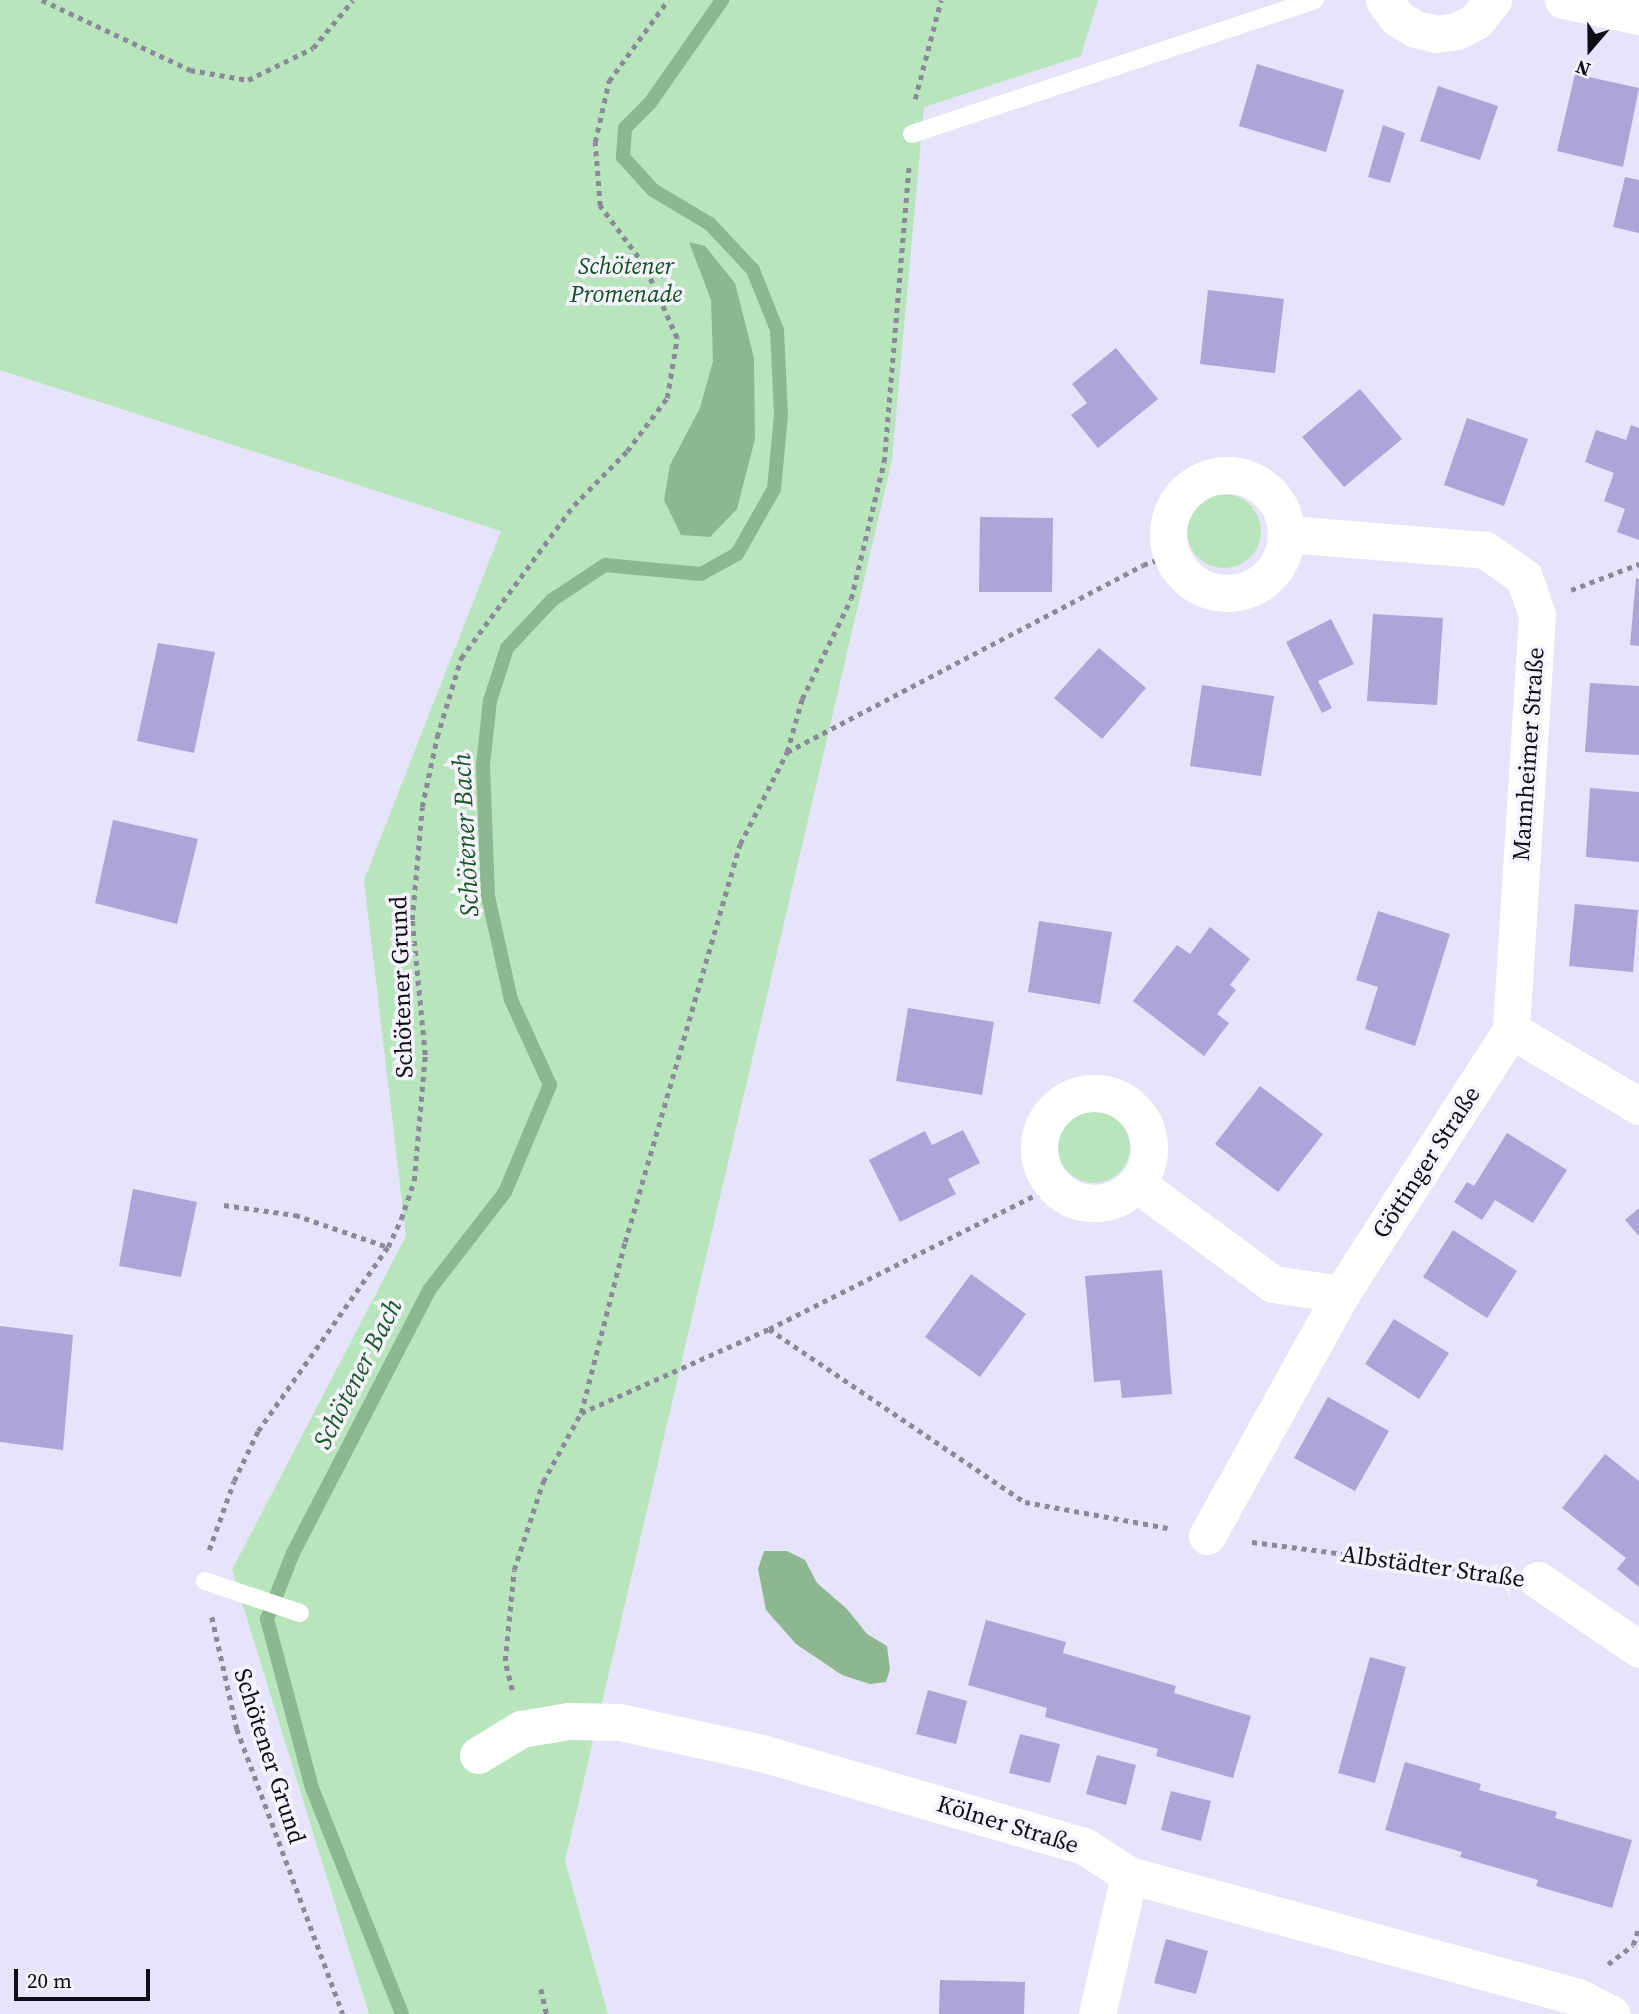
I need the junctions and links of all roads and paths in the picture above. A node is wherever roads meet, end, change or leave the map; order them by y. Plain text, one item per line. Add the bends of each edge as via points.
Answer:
1 (42, 0) edge
2 (353, 0) edge
3 (668, 0) edge
4 (941, 0) edge
5 (1314, 0) edge
6 (1384, 0) edge
7 (1493, 0) edge
8 (1563, 0) edge
9 (1639, 16) edge
10 (912, 134) junction
11 (1288, 534) junction
12 (1172, 555) junction
13 (1639, 564) edge
14 (1534, 603) junction
15 (788, 752) junction
16 (1511, 1030) junction
17 (1639, 1106) edge
18 (1137, 1184) junction
19 (1053, 1186) junction
20 (224, 1205) dead end
21 (388, 1247) junction
22 (1341, 1294) junction
23 (769, 1329) junction
24 (581, 1413) junction
25 (1207, 1536) junction
26 (1538, 1580) joint
27 (205, 1581) junction
28 (300, 1613) dead end
29 (1639, 1648) edge
30 (521, 1728) junction
31 (478, 1755) dead end
32 (1129, 1875) junction
33 (541, 1989) dead end
34 (343, 2014) edge
35 (547, 2014) edge
36 (1097, 2014) edge
37 (1612, 2014) edge

1 - 2 path via 190,70 248,80 313,48
3 - 21 path, Schötener Grund via 609,81 595,142 600,206 644,265 677,338 667,398 627,451 574,505 461,658 422,807 412,920 425,1055 414,1181
4 - 10 path via 915,94
5 - 10 lane
6 - 7 street via 1397,18 1415,29 1436,33 1457,31 1476,21
8 - 9 street
10 - 15 path via 884,462 851,599 802,699
11 - 12 street via 1281,559 1270,575 1235,593 1197,585 1182,573
11 - 12 street via 1278,503 1265,488 1229,474 1210,477 1192,485 1174,508 1167,536
11 - 14 street, Mannheimer Straße via 1485,550 1524,577
12 - 15 path via 1143,565
13 - 14 path
14 - 16 street, Mannheimer Straße via 1537,615
15 - 24 path via 740,844 625,1242
16 - 17 street
16 - 22 street, Göttinger Straße
18 - 19 street via 1118,1198 1096,1203 1073,1199
18 - 19 street via 1150,1150 1148,1132 1127,1103 1093,1092 1059,1104 1040,1134 1039,1153
18 - 22 street via 1273,1284
19 - 23 path
20 - 21 path via 295,1215
21 - 27 path, Schötener Grund via 258,1431 205,1559
22 - 25 street, Göttinger Straße
23 - 24 path
23 - 25 path, Albstädter Straße via 1025,1502
24 - 30 path via 543,1482 514,1570 505,1661
25 - 26 path, Albstädter Straße
26 - 29 street, Albstädter Straße
27 - 28 lane
27 - 34 path, Schötener Grund via 237,1729
30 - 31 street, Kölner Straße
30 - 32 street, Kölner Straße via 568,1720 620,1722 765,1754 1084,1846
32 - 36 street
32 - 37 street, Kölner Straße via 1578,1997
33 - 35 path

